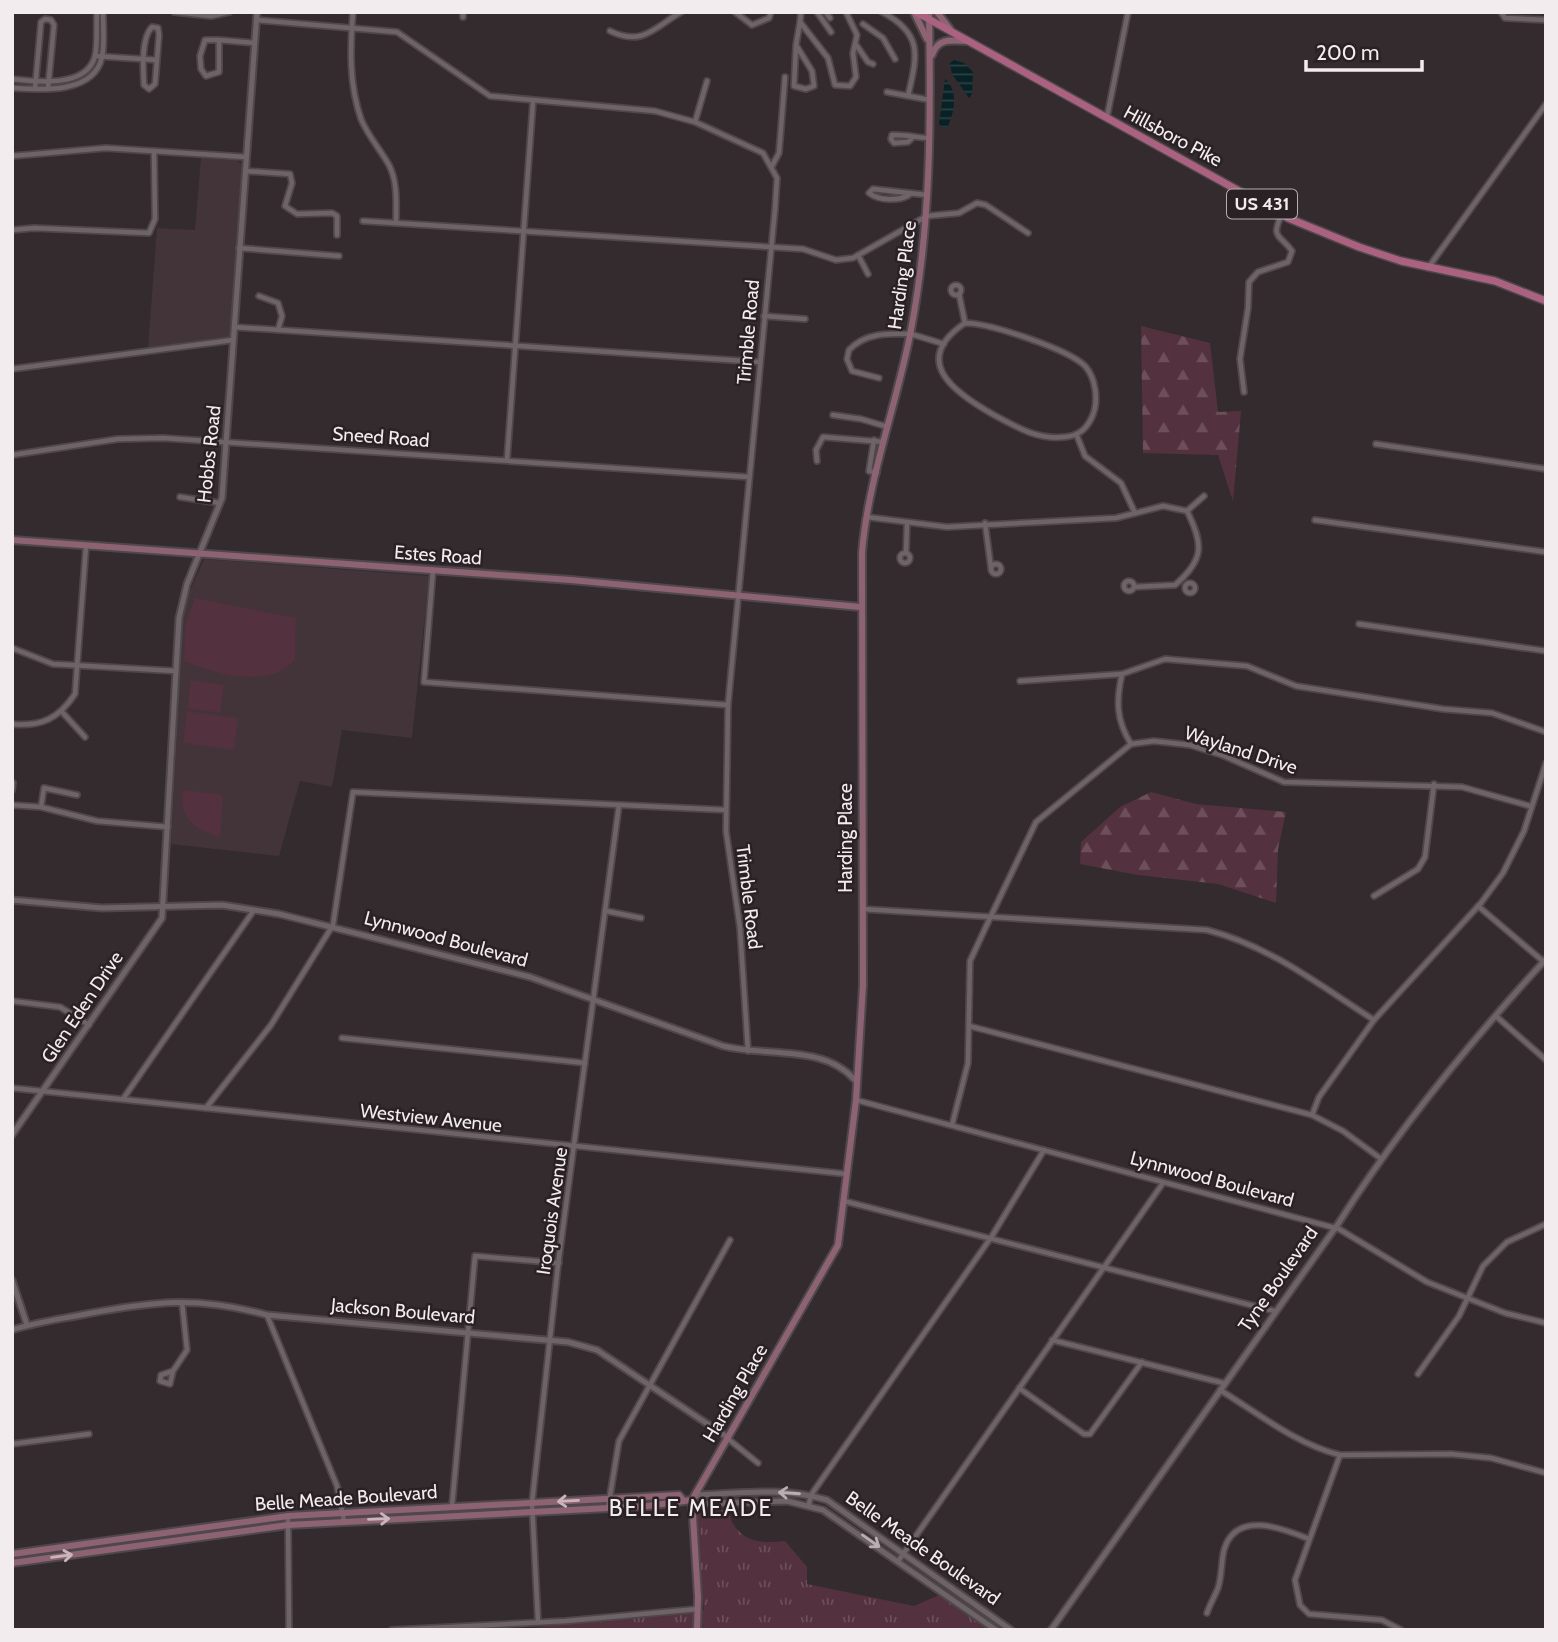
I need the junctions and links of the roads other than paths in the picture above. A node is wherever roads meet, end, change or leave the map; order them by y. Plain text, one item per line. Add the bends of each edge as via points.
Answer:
1 (97, 12) edge
2 (103, 12) edge
3 (174, 12) edge
4 (229, 12) edge
5 (257, 12) edge
6 (353, 12) edge
7 (681, 12) edge
8 (735, 12) edge
9 (771, 12) edge
10 (801, 12) edge
11 (817, 12) edge
12 (826, 12) edge
13 (846, 12) edge
14 (882, 12) edge
15 (915, 12) edge
16 (937, 12) edge
17 (1128, 12) edge
18 (1501, 12) edge
19 (929, 16) edge
20 (830, 19) dead end
21 (257, 20) junction
22 (1546, 20) edge
23 (800, 22) junction
24 (863, 24) dead end
25 (352, 29) junction
26 (610, 31) dead end
27 (831, 32) dead end
28 (956, 36) junction
29 (219, 40) junction
30 (967, 41) junction
31 (255, 43) junction
32 (857, 45) junction
33 (796, 46) junction
34 (930, 46) junction
35 (95, 57) junction
36 (102, 57) junction
37 (895, 59) dead end
38 (144, 60) junction
39 (157, 60) junction
40 (930, 60) junction
41 (873, 64) dead end
42 (785, 77) dead end
43 (12, 79) edge
44 (36, 80) junction
45 (48, 80) junction
46 (707, 81) dead end
47 (12, 88) edge
48 (48, 88) junction
49 (35, 89) junction
50 (887, 92) dead end
51 (908, 96) junction
52 (930, 100) junction
53 (533, 102) junction
54 (1546, 104) edge
55 (1107, 118) junction
56 (695, 122) junction
57 (912, 138) dead end
58 (930, 138) junction
59 (154, 151) junction
60 (12, 156) edge
61 (246, 157) junction
62 (772, 166) junction
63 (245, 171) junction
64 (909, 195) junction
65 (927, 195) junction
66 (1282, 214) junction
67 (927, 216) junction
68 (363, 221) dead end
69 (396, 223) junction
70 (12, 230) edge
71 (523, 230) junction
72 (1028, 233) dead end
73 (337, 235) dead end
74 (770, 247) junction
75 (239, 248) junction
76 (339, 256) dead end
77 (858, 256) junction
78 (1427, 268) junction
79 (869, 274) dead end
80 (959, 294) dead end
81 (259, 296) dead end
82 (1546, 300) edge
83 (764, 316) junction
84 (805, 319) dead end
85 (965, 323) junction
86 (234, 327) junction
87 (278, 330) junction
88 (911, 334) junction
89 (233, 340) junction
90 (944, 344) junction
91 (516, 345) junction
92 (760, 362) junction
93 (12, 369) edge
94 (879, 378) dead end
95 (1244, 392) dead end
96 (833, 415) dead end
97 (889, 428) junction
98 (1077, 436) junction
99 (874, 440) junction
100 (227, 441) junction
101 (885, 442) junction
102 (1376, 444) dead end
103 (12, 455) edge
104 (507, 460) junction
105 (817, 461) dead end
106 (1546, 469) edge
107 (877, 473) junction
108 (749, 477) junction
109 (1204, 496) dead end
110 (180, 497) dead end
111 (221, 503) junction
112 (1187, 512) junction
113 (1135, 513) junction
114 (867, 517) junction
115 (1315, 520) dead end
116 (985, 523) junction
117 (907, 524) junction
118 (12, 540) edge
119 (86, 546) junction
120 (1546, 552) edge
121 (906, 553) dead end
122 (200, 554) junction
123 (991, 568) dead end
124 (433, 570) junction
125 (1183, 578) junction
126 (1187, 584) dead end
127 (1134, 587) dead end
128 (739, 596) junction
129 (860, 607) junction
130 (1359, 624) dead end
131 (12, 648) edge
132 (1546, 652) edge
133 (78, 666) junction
134 (176, 671) junction
135 (1122, 674) junction
136 (1020, 681) dead end
137 (728, 705) junction
138 (63, 713) junction
139 (12, 724) edge
140 (1546, 732) edge
141 (85, 737) dead end
142 (1131, 744) junction
143 (1546, 763) edge
144 (13, 783) edge
145 (1434, 784) junction
146 (12, 790) edge
147 (77, 795) dead end
148 (12, 805) edge
149 (619, 806) junction
150 (1530, 806) junction
151 (41, 807) junction
152 (726, 810) junction
153 (168, 827) junction
154 (164, 891) joint
155 (1374, 896) dead end
156 (12, 900) edge
157 (164, 906) junction
158 (1478, 906) junction
159 (861, 909) junction
160 (254, 910) junction
161 (606, 911) junction
162 (642, 918) dead end
163 (990, 918) junction
164 (333, 925) junction
165 (1545, 960) edge
166 (593, 1000) junction
167 (12, 1001) edge
168 (1497, 1017) junction
169 (1374, 1020) junction
170 (89, 1024) junction
171 (970, 1026) junction
172 (342, 1038) dead end
173 (748, 1052) junction
174 (1546, 1060) edge
175 (585, 1063) junction
176 (855, 1080) junction
177 (12, 1088) edge
178 (42, 1093) junction
179 (123, 1100) junction
180 (856, 1100) junction
181 (206, 1108) junction
182 (1312, 1115) junction
183 (952, 1125) junction
184 (12, 1135) edge
185 (575, 1148) junction
186 (1044, 1150) junction
187 (1380, 1158) junction
188 (847, 1174) junction
189 (1164, 1183) junction
190 (844, 1201) junction
191 (1546, 1224) edge
192 (1333, 1228) junction
193 (992, 1236) junction
194 (730, 1240) dead end
195 (559, 1263) junction
196 (1104, 1265) junction
197 (12, 1280) edge
198 (1467, 1299) junction
199 (182, 1301) junction
200 (1274, 1311) junction
201 (267, 1315) junction
202 (1546, 1323) edge
203 (27, 1325) junction
204 (12, 1330) edge
205 (467, 1333) junction
206 (550, 1340) junction
207 (1052, 1340) junction
208 (1142, 1362) junction
209 (173, 1371) dead end
210 (1418, 1374) dead end
211 (648, 1385) junction
212 (1221, 1386) junction
213 (1019, 1388) junction
214 (89, 1434) dead end
215 (727, 1437) junction
216 (12, 1444) edge
217 (1340, 1455) junction
218 (758, 1463) dead end
219 (1546, 1473) edge
220 (811, 1495) junction
221 (608, 1499) junction
222 (682, 1500) junction
223 (692, 1500) junction
224 (532, 1503) junction
225 (808, 1504) junction
226 (452, 1506) junction
227 (608, 1508) junction
228 (342, 1512) junction
229 (532, 1512) junction
230 (288, 1516) junction
231 (453, 1516) junction
232 (344, 1521) junction
233 (288, 1525) junction
234 (198, 1528) junction
235 (171, 1531) junction
236 (199, 1536) junction
237 (1309, 1539) junction
238 (173, 1540) junction
239 (904, 1553) junction
240 (12, 1554) edge
241 (899, 1560) junction
242 (12, 1563) edge
243 (698, 1609) junction
244 (1207, 1613) dead end
245 (538, 1622) junction
246 (289, 1630) edge
247 (392, 1630) edge
248 (697, 1630) edge
249 (996, 1630) edge
250 (1012, 1630) edge
251 (1051, 1630) edge
252 (1401, 1630) edge

1 - 35 street
2 - 36 street
3 - 4 street via 221,16
5 - 21 street, Hobbs Road
6 - 25 street
7 - 26 street via 652,33 625,36
8 - 9 street via 752,25 769,18
10 - 23 street
11 - 27 street
12 - 20 street
13 - 32 street
14 - 51 street via 908,31 914,44 917,60
15 - 19 main road, Hillsboro Pike / US 431
15 - 34 main road
16 - 28 main road
17 - 55 street
18 - 22 street via 1505,18
19 - 28 main road, Hillsboro Pike / US 431
19 - 34 main road, Harding Place
21 - 25 street
21 - 31 street, Hobbs Road
23 - 32 street via 828,58 834,82 840,87 850,86 856,78 853,54
23 - 33 street
24 - 37 street via 883,38
25 - 53 street via 397,32 490,96
25 - 69 street via 355,101 390,167
28 - 30 main road, Hillsboro Pike / US 431
29 - 29 street via 219,72 206,76 200,64 202,44
29 - 31 street
30 - 40 main road via 943,41 935,46
30 - 55 main road, Hillsboro Pike / US 431
31 - 61 street, Hobbs Road
32 - 41 street
33 - 33 street via 794,86 806,89 814,86 812,71
34 - 40 main road, Harding Place
35 - 36 street
35 - 45 street via 88,71 77,77
36 - 38 street
36 - 48 street via 91,78 78,85
38 - 39 street
38 - 39 street via 144,85 149,89 155,84
38 - 39 street via 148,30 155,27 159,35
40 - 52 main road, Harding Place
42 - 62 street, Trimble Road via 779,153
43 - 44 street
44 - 45 street
44 - 45 street via 39,33 45,19 54,25
44 - 49 street
45 - 48 street
46 - 56 street
47 - 49 street
48 - 49 street
50 - 51 street
51 - 52 street
52 - 58 main road, Harding Place
53 - 56 street via 655,111
53 - 71 street
54 - 78 street
55 - 66 main road, Hillsboro Pike / US 431
56 - 62 street via 763,153
57 - 58 street
58 - 65 main road, Harding Place
59 - 60 street via 106,148
59 - 61 street
59 - 70 street via 155,219 149,233
61 - 63 street, Hobbs Road
62 - 74 street, Trimble Road via 777,178
63 - 73 street via 290,174 285,206 297,214 332,213 337,216
63 - 75 street, Hobbs Road
64 - 64 street via 879,198 869,193 873,189 899,190
64 - 65 street
65 - 67 main road, Harding Place
66 - 78 main road, Hillsboro Pike / US 431 via 1337,240
66 - 95 street via 1276,234 1292,251 1291,257 1281,266 1258,272 1249,282 1240,359
67 - 72 street via 959,214 977,203
67 - 77 street
67 - 88 main road, Harding Place
68 - 69 street
69 - 71 street
71 - 74 street
71 - 91 street
74 - 77 street via 803,249 836,260
74 - 83 street, Trimble Road
75 - 76 street
75 - 86 street, Hobbs Road
77 - 79 street
78 - 82 main road, Hillsboro Pike / US 431 via 1495,281
80 - 85 street
81 - 87 street via 278,303 282,316
83 - 84 street
83 - 92 street, Trimble Road
85 - 90 street
85 - 98 street via 983,323 1069,355 1086,367 1096,387 1094,413
86 - 87 street
86 - 89 street, Hobbs Road
87 - 91 street
88 - 90 street
88 - 94 street via 867,337 849,350 852,371
88 - 97 main road, Harding Place
89 - 93 street
89 - 100 street, Hobbs Road
90 - 98 street via 944,379 959,396 1030,434
91 - 92 street
91 - 104 street
92 - 108 street, Trimble Road
96 - 97 street
97 - 101 main road, Harding Place
98 - 113 street via 1085,456 1121,483
99 - 101 street
99 - 105 street via 823,437 816,450
99 - 107 street via 869,471
100 - 103 street, Sneed Road via 132,438
100 - 104 street, Sneed Road
100 - 111 street, Hobbs Road
101 - 107 main road, Harding Place
102 - 106 street
104 - 108 street, Sneed Road
107 - 114 main road, Harding Place
108 - 128 street, Trimble Road
109 - 112 street
110 - 111 street
111 - 122 street, Hobbs Road
112 - 113 street via 1163,506
112 - 125 street via 1199,536 1198,556
113 - 116 street via 1116,518
114 - 117 street
114 - 129 main road, Harding Place
115 - 120 street
116 - 117 street via 947,527
116 - 123 street
117 - 121 street
118 - 119 main road, Estes Road
119 - 122 main road, Estes Road
119 - 133 street
122 - 124 main road, Estes Road
122 - 134 street, Hobbs Road via 182,601
124 - 128 main road, Estes Road
124 - 137 street via 424,682
125 - 126 street
125 - 127 street via 1165,587
128 - 129 main road, Estes Road
128 - 137 street, Trimble Road
129 - 159 main road, Harding Place
130 - 132 street
131 - 133 street via 53,664
133 - 134 street
133 - 138 street via 75,694
134 - 153 street, Hobbs Road
135 - 136 street
135 - 140 street via 1165,659 1247,666 1296,686 1492,713
135 - 142 street via 1117,697 1119,725
137 - 152 street, Trimble Road
138 - 139 street via 31,724
138 - 141 street
142 - 145 street, Wayland Drive via 1190,745 1298,784
142 - 163 street via 1036,822
143 - 150 street
144 - 146 street
145 - 150 street, Wayland Drive
145 - 155 street via 1425,857 1418,869
147 - 151 street via 44,788
148 - 151 street
149 - 152 street
149 - 161 street, Iroquois Avenue
149 - 164 street via 353,792
150 - 158 street via 1517,849
151 - 153 street via 97,821
152 - 173 street, Trimble Road
153 - 154 street, Hobbs Road
154 - 157 street, Glen Eden Drive
156 - 157 street, Lynnwood Boulevard via 102,908
157 - 160 street, Lynnwood Boulevard via 200,904
157 - 170 street, Glen Eden Drive via 162,918
158 - 165 street
158 - 169 street
159 - 163 street
159 - 176 main road, Harding Place via 863,985
160 - 164 street, Lynnwood Boulevard
160 - 179 street
161 - 162 street
161 - 166 street, Iroquois Avenue
163 - 169 street via 1207,930 1285,960
163 - 171 street via 970,961
164 - 166 street, Lynnwood Boulevard via 530,977
164 - 181 street via 271,1025
165 - 168 street, Tyne Boulevard
166 - 173 street, Lynnwood Boulevard
166 - 175 street, Iroquois Avenue
167 - 170 street via 60,1007
168 - 174 street
168 - 187 street, Tyne Boulevard
169 - 182 street via 1319,1097
170 - 178 street, Glen Eden Drive
171 - 182 street
171 - 183 street via 968,1063
172 - 175 street
173 - 176 street, Lynnwood Boulevard via 826,1059
175 - 185 street, Iroquois Avenue
176 - 180 main road, Harding Place
177 - 178 street, Westview Avenue
178 - 179 street, Westview Avenue
178 - 184 street, Glen Eden Drive
179 - 181 street, Westview Avenue
180 - 183 street, Lynnwood Boulevard
180 - 188 main road, Harding Place
181 - 185 street, Westview Avenue
182 - 187 street
183 - 186 street, Lynnwood Boulevard
185 - 188 street, Westview Avenue
185 - 195 street, Iroquois Avenue
186 - 189 street, Lynnwood Boulevard
186 - 193 street
187 - 192 street, Tyne Boulevard
188 - 190 main road, Harding Place
189 - 192 street, Lynnwood Boulevard
189 - 196 street
190 - 193 street
190 - 215 main road, Harding Place via 838,1245
191 - 198 street via 1497,1251 1475,1278
192 - 198 street, Lynnwood Boulevard via 1427,1282
192 - 200 street, Tyne Boulevard
193 - 196 street
193 - 220 street
194 - 211 street
195 - 205 street via 475,1256
195 - 206 street, Iroquois Avenue
196 - 200 street
196 - 207 street
197 - 203 street
198 - 202 street, Lynnwood Boulevard
198 - 210 street
199 - 201 street, Jackson Boulevard
199 - 203 street, Jackson Boulevard via 138,1304
199 - 209 street via 187,1350
200 - 212 street, Tyne Boulevard
201 - 205 street, Jackson Boulevard
201 - 228 street via 339,1490
203 - 204 street, Jackson Boulevard
205 - 206 street, Jackson Boulevard
205 - 226 street
206 - 211 street, Jackson Boulevard via 597,1350
206 - 224 street, Iroquois Avenue
207 - 208 street
207 - 213 street
208 - 212 street
208 - 213 street via 1090,1434
211 - 215 street, Jackson Boulevard
211 - 221 street via 619,1441
212 - 217 street via 1306,1445
212 - 251 street, Tyne Boulevard
213 - 239 street
214 - 216 street
215 - 218 street, Jackson Boulevard
215 - 223 main road, Harding Place
217 - 219 street via 1451,1454 1491,1458
217 - 237 street
220 -> 223 street, Belle Meade Boulevard via 698,1495
220 - 225 street
220 - 239 street, Belle Meade Boulevard via 841,1508
221 - 222 main road, Belle Meade Boulevard via 679,1496
221 -> 224 main road, Belle Meade Boulevard
221 - 227 street
222 - 223 main road, Belle Meade Boulevard
222 - 227 main road, Belle Meade Boulevard via 679,1504
223 - 225 street, Belle Meade Boulevard via 698,1504
223 - 243 main road
224 - 226 main road, Belle Meade Boulevard
224 - 229 street, Iroquois Avenue
225 -> 241 street, Belle Meade Boulevard via 842,1520
226 - 228 main road, Belle Meade Boulevard
226 - 231 main road
227 - 229 main road, Belle Meade Boulevard
228 - 230 main road, Belle Meade Boulevard
228 - 232 street
229 - 231 main road, Belle Meade Boulevard
229 - 245 street, Iroquois Avenue
230 - 233 street
230 - 234 main road, Belle Meade Boulevard
232 -> 231 main road, Belle Meade Boulevard
232 - 233 main road, Belle Meade Boulevard
233 - 236 main road, Belle Meade Boulevard
233 - 246 street
234 - 235 main road, Belle Meade Boulevard
234 - 236 main road
235 - 238 main road
235 - 240 main road, Belle Meade Boulevard
236 - 238 main road, Belle Meade Boulevard
237 - 244 street via 1259,1524 1234,1535 1224,1550 1219,1586
237 - 252 street via 1295,1580 1300,1605 1309,1614 1382,1619
242 -> 238 main road, Belle Meade Boulevard
239 - 241 street
239 - 250 street, Belle Meade Boulevard
241 - 249 street, Belle Meade Boulevard
243 - 245 street
243 - 248 main road
245 - 247 street

